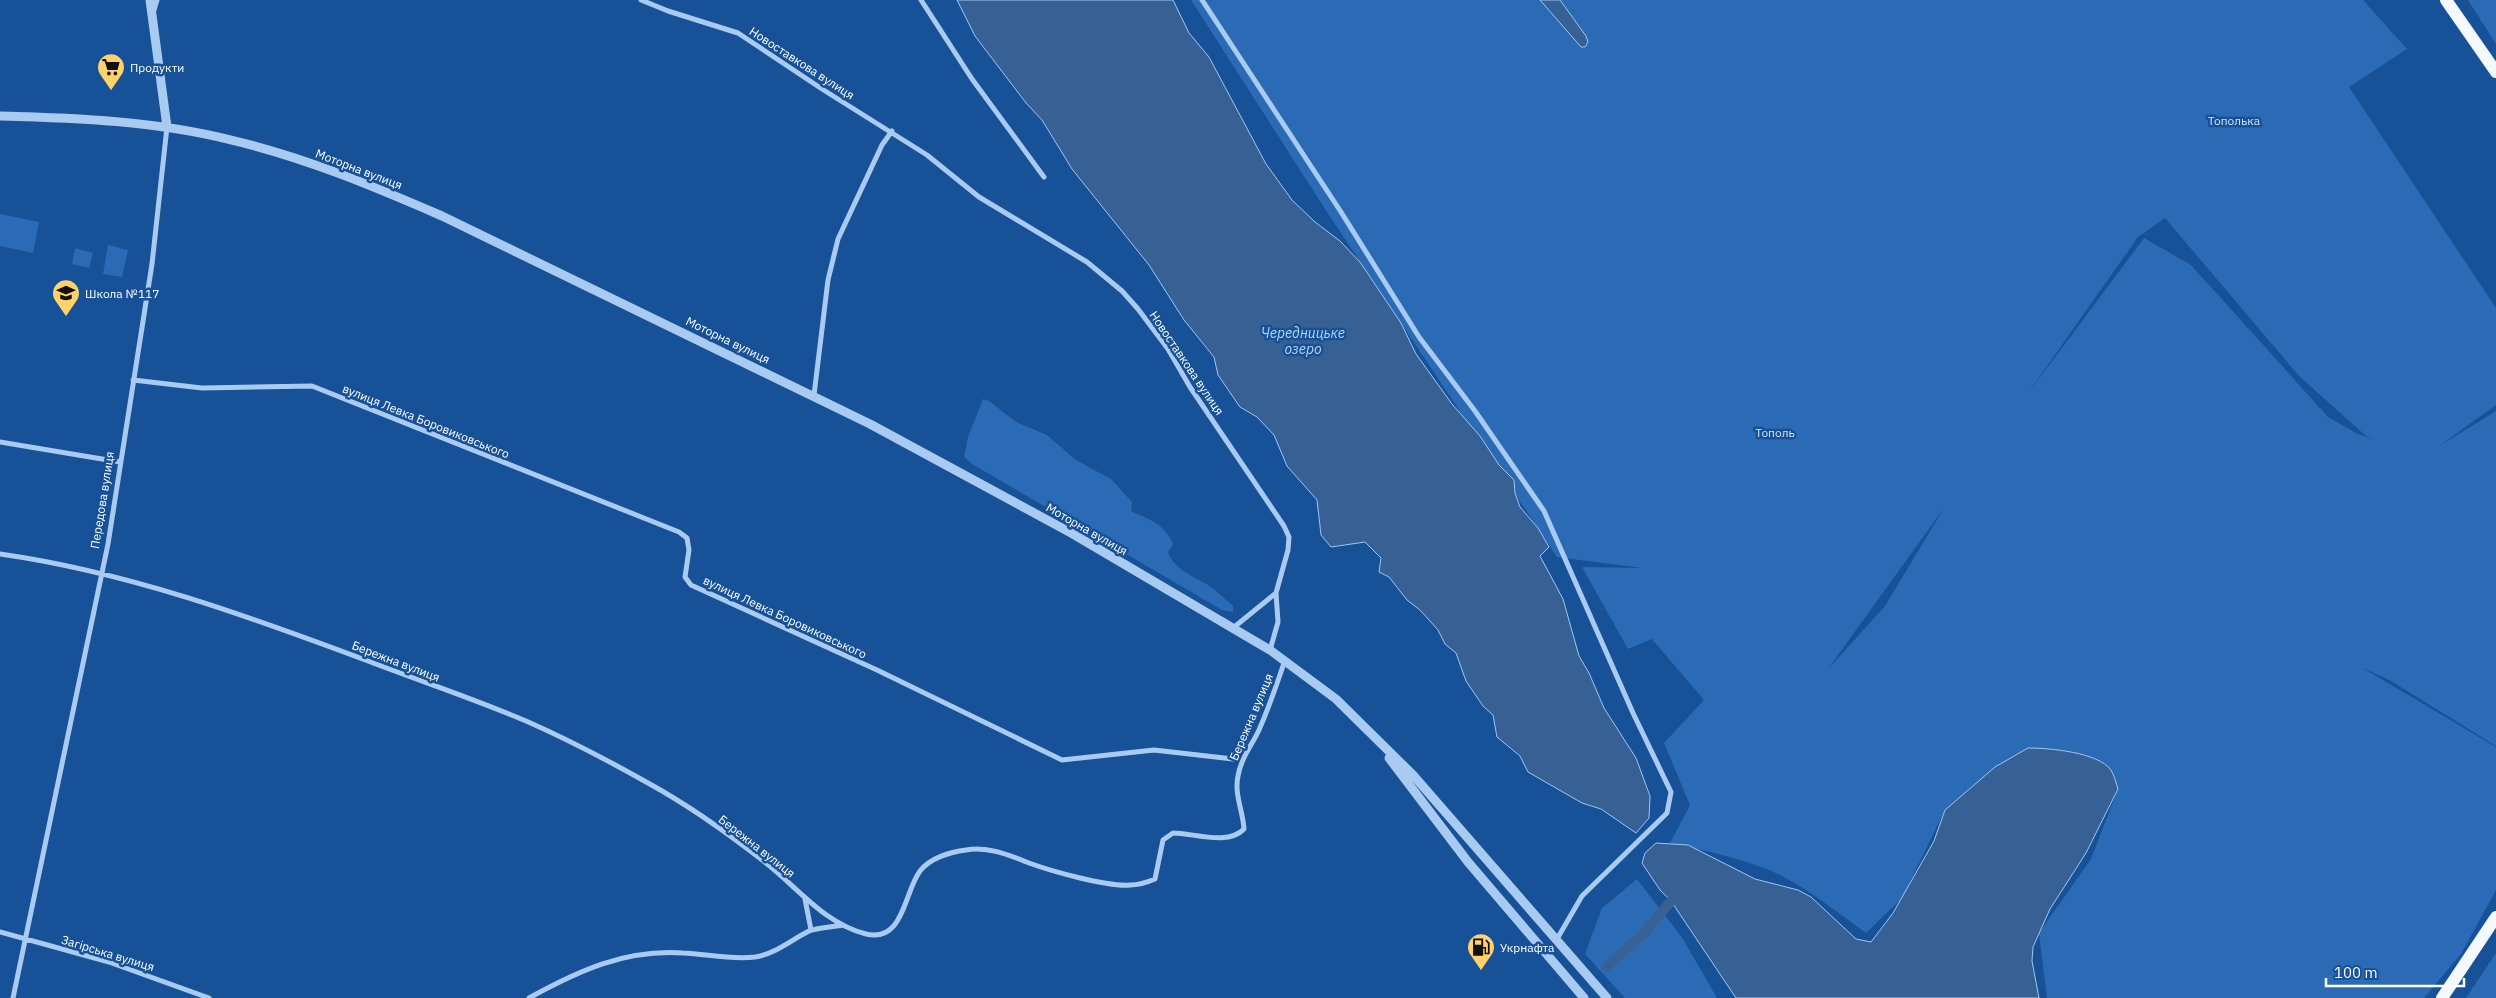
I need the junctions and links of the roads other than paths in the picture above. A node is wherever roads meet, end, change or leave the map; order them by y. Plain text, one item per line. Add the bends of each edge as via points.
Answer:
1 (150, 0) edge
2 (157, 0) edge
3 (641, 0) edge
4 (921, 0) edge
5 (1202, 0) edge
6 (2446, 0) edge
7 (153, 13) junction
8 (2496, 72) edge
9 (0, 116) edge
10 (167, 127) junction
11 (892, 131) junction
12 (1044, 177) dead end
13 (133, 380) junction
14 (814, 395) junction
15 (0, 442) edge
16 (120, 462) junction
17 (0, 554) edge
18 (102, 573) junction
19 (1276, 593) junction
20 (1233, 628) junction
21 (1270, 650) junction
22 (1285, 660) junction
23 (1379, 743) junction
24 (1242, 760) junction
25 (805, 899) junction
26 (2496, 917) edge
27 (843, 925) junction
28 (811, 930) junction
29 (0, 932) edge
30 (24, 939) junction
31 (1557, 939) junction
32 (12, 998) edge
33 (209, 998) edge
34 (529, 998) edge
35 (1584, 998) edge
36 (1607, 998) edge
37 (2442, 998) edge

1 - 7 street, Передова вулиця
2 - 7 street
3 - 11 street, Новоставкова вулиця via 738,33
4 - 12 street via 972,79
5 - 31 street via 1341,212 1418,337 1475,411 1544,511 1671,792 1667,814 1582,896
6 - 8 main road
7 - 10 street, Передова вулиця
9 - 10 street, Моторна вулиця
10 - 13 street, Передова вулиця via 152,264
10 - 14 street, Моторна вулиця via 231,140 380,188
11 - 14 street via 882,145 838,239 828,280
11 - 19 street, Новоставкова вулиця via 979,197 1088,262 1138,309 1168,349 1190,388 1284,526 1289,537 1288,550
13 - 16 street, Передова вулиця
13 - 24 street, вулиця Левка Боровиковського via 202,388 312,386 679,532 687,538 689,550 685,577 691,585 1062,760 1154,750
14 - 20 street, Моторна вулиця via 1073,534
15 - 16 street
16 - 18 street, Передова вулиця
17 - 18 street, Бережна вулиця
18 - 25 street, Бережна вулиця via 198,600 291,632 527,722 675,799 733,836
18 - 30 street, Передова вулиця
19 - 20 street
19 - 21 street, Новоставкова вулиця via 1278,622
20 - 21 street, Моторна вулиця
21 - 22 street, Моторна вулиця
22 - 23 street, Моторна вулиця via 1336,699
22 - 24 street, Бережна вулиця via 1258,732
23 - 31 street via 1413,775
23 - 35 street via 1468,862
24 - 27 street, Бережна вулиця via 1236,792 1244,816 1244,829 1227,838 1184,833 1168,835 1163,840 1157,876 1153,881 1129,886 1104,882 1032,864 1006,853 967,849 923,867 898,921 889,930 870,935
25 - 27 street, Бережна вулиця
25 - 28 street
26 - 37 main road
27 - 28 street
28 - 34 street via 780,948 758,956 735,959 682,953 621,957 565,978
29 - 30 street, Загірська вулиця
30 - 32 street, Передова вулиця
30 - 33 street, Загірська вулиця via 109,962
31 - 36 street

